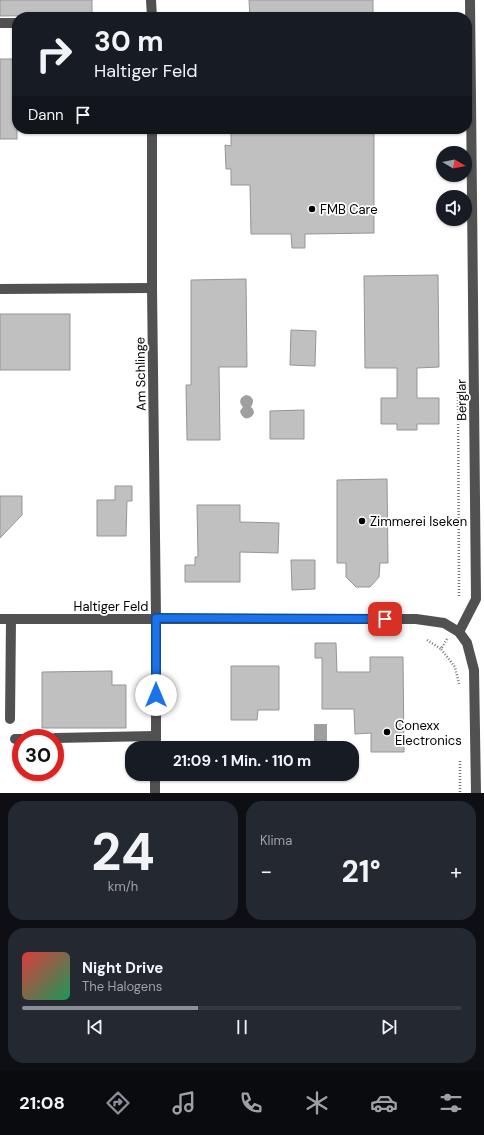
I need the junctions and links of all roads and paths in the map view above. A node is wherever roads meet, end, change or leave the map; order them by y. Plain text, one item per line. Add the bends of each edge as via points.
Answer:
1 (151, 0) edge
2 (470, 0) edge
3 (152, 12) edge
4 (470, 12) edge
5 (12, 23) edge
6 (0, 24) edge
7 (152, 134) edge
8 (471, 134) edge
9 (152, 288) junction
10 (0, 289) edge
11 (458, 385) dead end
12 (459, 599) dead end
13 (156, 618) junction
14 (0, 619) edge
15 (10, 619) junction
16 (456, 630) junction
17 (427, 640) dead end
18 (441, 648) junction
19 (459, 687) dead end
20 (10, 720) dead end
21 (155, 736) junction
22 (64, 738) edge
23 (155, 741) edge
24 (460, 755) dead end
25 (155, 781) edge
26 (155, 793) edge
27 (460, 793) edge
28 (476, 793) edge

1 - 3 street
2 - 4 street, Berglar
5 - 6 street
7 - 9 street, Am Schlinge
8 - 16 street, Berglar via 476,600
9 - 10 street
9 - 13 street, Am Schlinge
11 - 12 path
13 - 15 street, Haltiger Feld
13 - 16 street, Haltiger Feld via 416,619 444,623
13 - 21 street, Am Schlinge
14 - 15 street, Haltiger Feld
15 - 20 street
16 - 18 path
16 - 28 street via 468,643 474,670
17 - 18 path
18 - 19 path via 455,667
21 - 22 street
21 - 23 street, Am Schlinge
24 - 27 path
25 - 26 street

